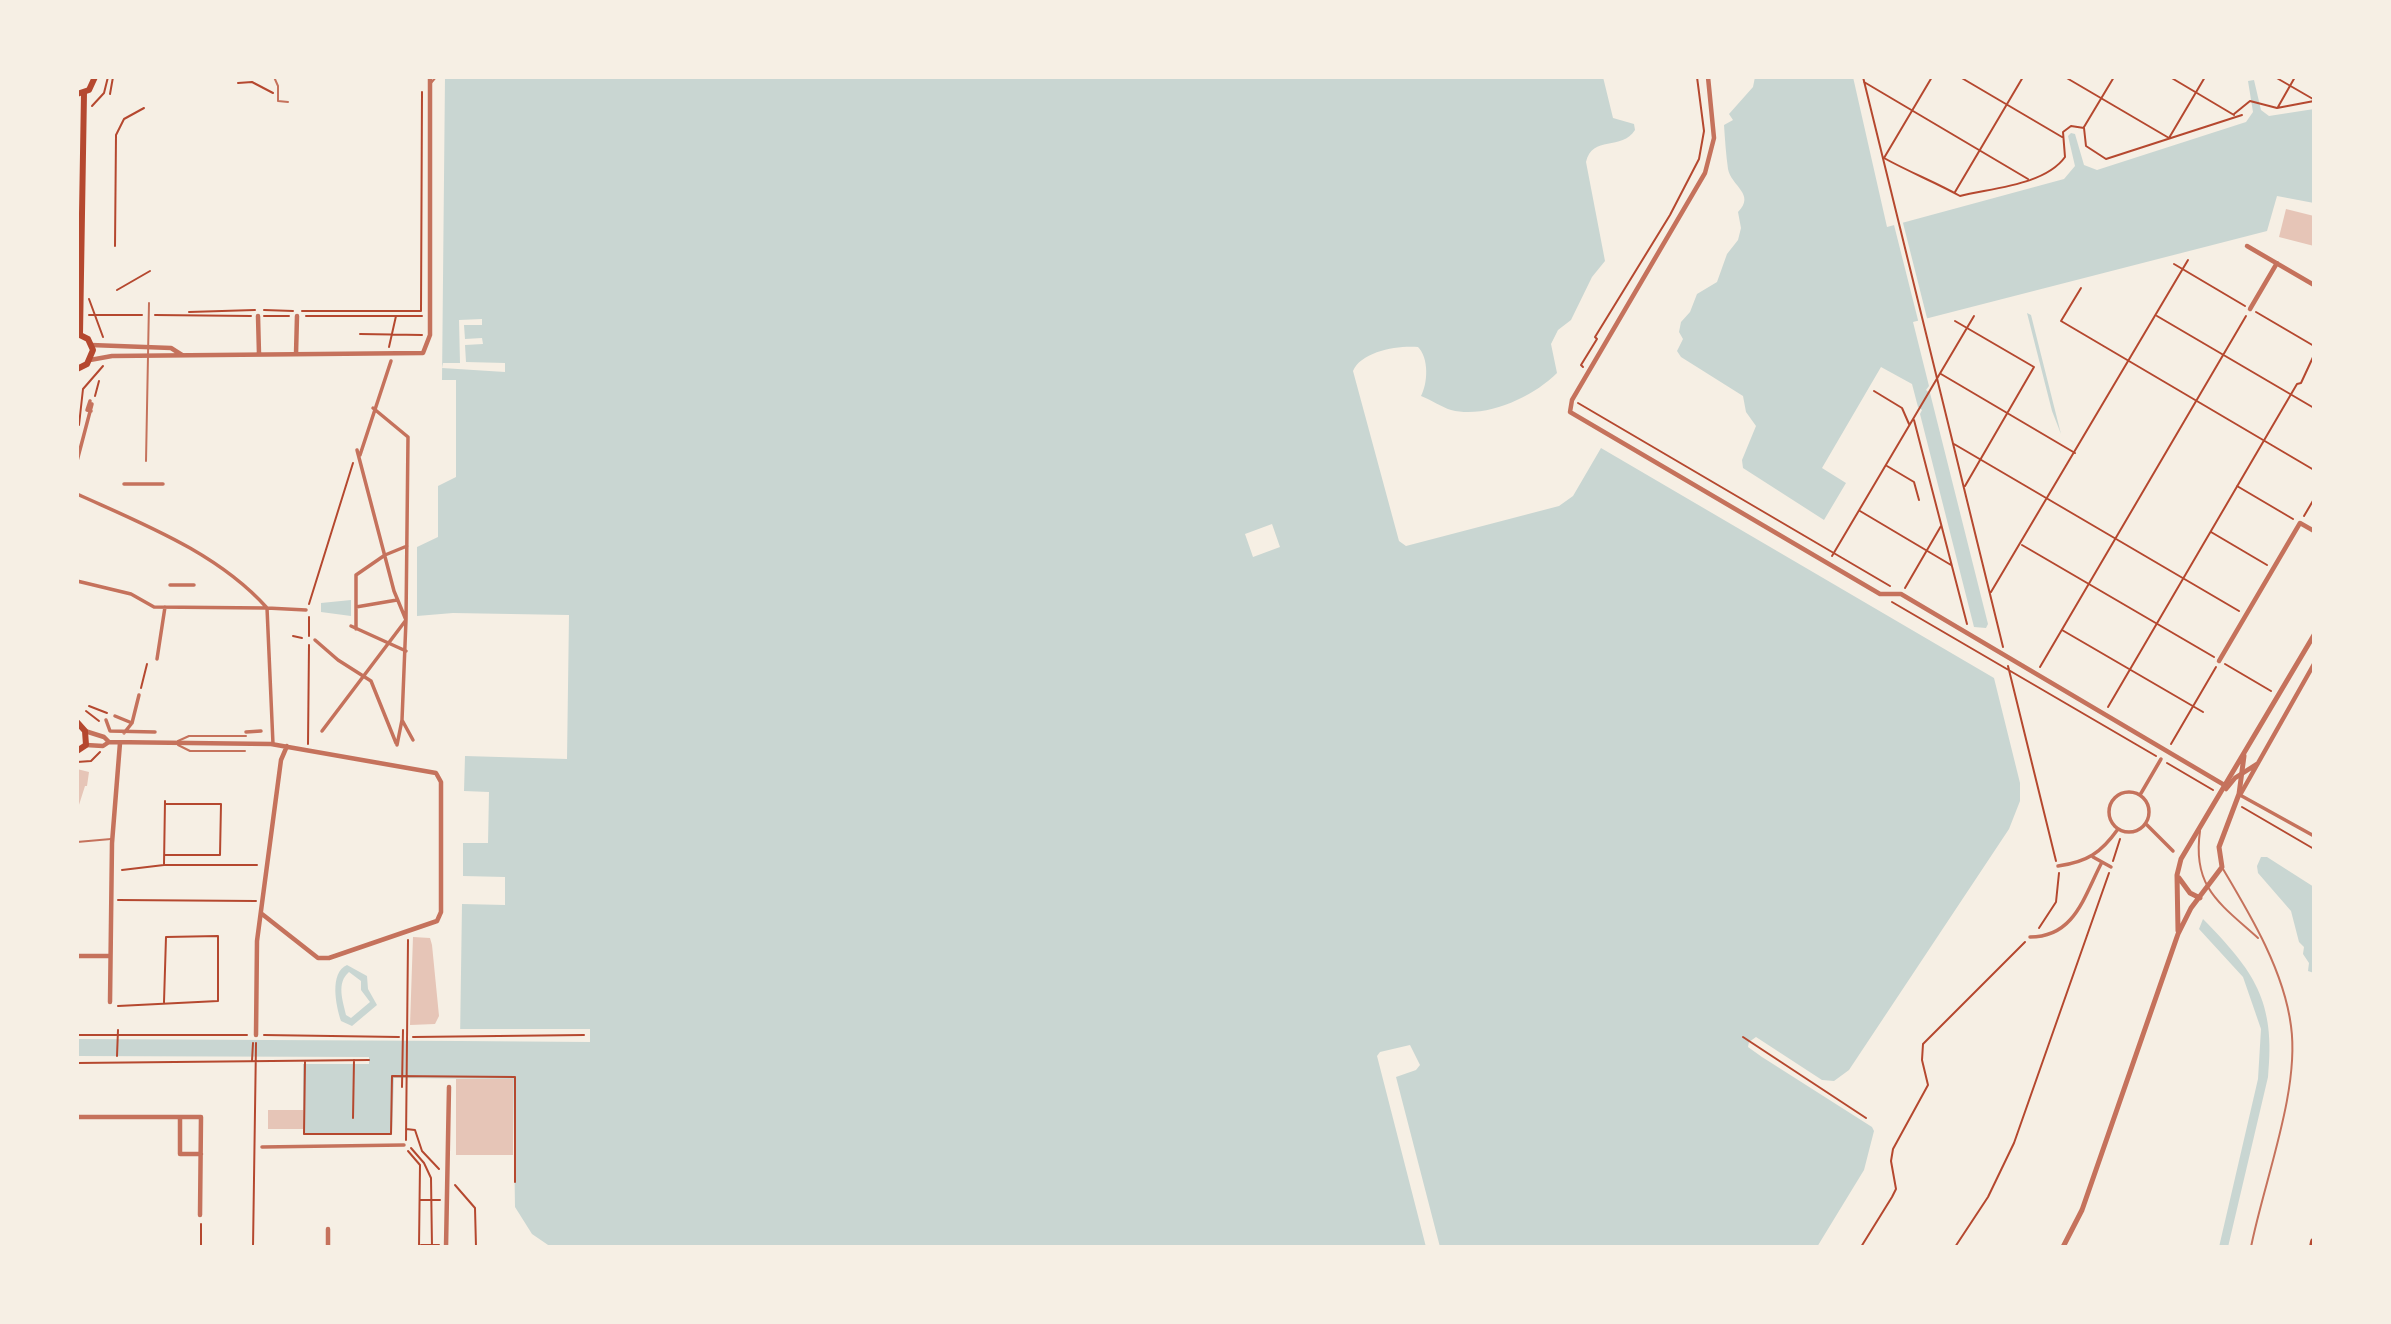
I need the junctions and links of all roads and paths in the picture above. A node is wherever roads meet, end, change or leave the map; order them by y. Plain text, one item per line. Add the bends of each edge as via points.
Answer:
1 (95, 77) edge
2 (108, 77) edge
3 (113, 77) edge
4 (274, 77) edge
5 (430, 77) edge
6 (436, 77) edge
7 (1697, 77) edge
8 (1708, 77) edge
9 (1863, 77) edge
10 (1932, 77) edge
11 (1960, 77) edge
12 (2023, 77) edge
13 (2065, 77) edge
14 (2114, 77) edge
15 (2170, 77) edge
16 (2204, 77) edge
17 (2275, 77) edge
18 (2295, 77) edge
19 (1864, 82) junction
20 (237, 83) dead end
21 (422, 84) dead end
22 (430, 84) junction
23 (2290, 86) junction
24 (2196, 92) junction
25 (81, 93) edge
26 (110, 94) dead end
27 (278, 97) junction
28 (2101, 99) junction
29 (2314, 100) edge
30 (288, 102) dead end
31 (2007, 104) junction
32 (144, 108) dead end
33 (2277, 108) junction
34 (1912, 111) junction
35 (90, 113) dead end
36 (2234, 114) junction
37 (2084, 128) junction
38 (2062, 137) junction
39 (2169, 138) junction
40 (1980, 150) junction
41 (1884, 158) junction
42 (2029, 179) junction
43 (1955, 193) junction
44 (115, 246) dead end
45 (2248, 246) dead end
46 (2188, 260) dead end
47 (2277, 263) junction
48 (150, 271) dead end
49 (2314, 285) edge
50 (2081, 288) dead end
51 (117, 289) dead end
52 (89, 298) dead end
53 (149, 303) dead end
54 (2250, 309) joint
55 (189, 312) dead end
56 (93, 315) junction
57 (149, 315) junction
58 (2156, 315) junction
59 (258, 316) junction
60 (297, 316) junction
61 (396, 316) junction
62 (430, 316) junction
63 (1974, 316) dead end
64 (1955, 321) dead end
65 (1967, 328) junction
66 (79, 334) edge
67 (360, 334) dead end
68 (391, 335) junction
69 (430, 335) junction
70 (91, 345) junction
71 (107, 347) junction
72 (150, 348) junction
73 (259, 354) junction
74 (296, 354) junction
75 (2224, 355) junction
76 (2314, 355) edge
77 (106, 356) junction
78 (149, 356) junction
79 (183, 356) junction
80 (389, 358) junction
81 (90, 360) junction
82 (2129, 361) junction
83 (78, 369) edge
84 (1940, 373) junction
85 (1578, 377) dead end
86 (1937, 377) junction
87 (77, 379) edge
88 (99, 381) dead end
89 (1874, 391) dead end
90 (2291, 395) junction
91 (1572, 400) junction
92 (2197, 401) junction
93 (91, 403) joint
94 (374, 408) junction
95 (2314, 408) edge
96 (2007, 413) junction
97 (1914, 419) junction
98 (1910, 425) junction
99 (79, 430) dead end
100 (2264, 440) junction
101 (1953, 443) junction
102 (357, 450) joint
103 (2075, 453) junction
104 (360, 455) junction
105 (1981, 459) junction
106 (77, 461) edge
107 (146, 461) dead end
108 (1886, 466) junction
109 (2314, 470) edge
110 (124, 484) dead end
111 (163, 484) dead end
112 (2237, 486) junction
113 (1964, 487) junction
114 (77, 495) edge
115 (2048, 499) junction
116 (2314, 499) edge
117 (1919, 500) dead end
118 (1859, 511) junction
119 (2300, 523) junction
120 (1942, 525) junction
121 (2314, 531) edge
122 (2210, 532) junction
123 (2116, 538) junction
124 (2021, 544) junction
125 (407, 546) junction
126 (1927, 551) junction
127 (1834, 553) junction
128 (385, 555) junction
129 (1829, 564) junction
130 (1951, 565) junction
131 (2273, 569) junction
132 (2184, 578) junction
133 (77, 581) edge
134 (2089, 584) junction
135 (170, 585) dead end
136 (194, 585) dead end
137 (1990, 592) junction
138 (1899, 593) junction
139 (1880, 594) junction
140 (397, 600) junction
141 (163, 607) junction
142 (356, 607) junction
143 (267, 608) junction
144 (306, 610) dead end
145 (2246, 615) junction
146 (406, 620) junction
147 (2157, 624) junction
148 (351, 626) dead end
149 (356, 629) junction
150 (2062, 630) junction
151 (1969, 635) junction
152 (2314, 635) edge
153 (293, 636) dead end
154 (302, 638) dead end
155 (315, 640) dead end
156 (388, 644) junction
157 (406, 652) junction
158 (2005, 655) junction
159 (158, 659) dead end
160 (2219, 661) junction
161 (147, 664) dead end
162 (2314, 664) edge
163 (2130, 669) junction
164 (2009, 670) junction
165 (364, 674) junction
166 (2036, 674) junction
167 (2031, 683) junction
168 (2275, 694) dead end
169 (139, 695) joint
170 (89, 706) dead end
171 (2192, 706) junction
172 (86, 710) dead end
173 (2203, 712) dead end
174 (2104, 713) junction
175 (115, 716) joint
176 (106, 720) dead end
177 (402, 720) junction
178 (77, 722) edge
179 (132, 723) junction
180 (2098, 723) junction
181 (85, 731) junction
182 (261, 731) dead end
183 (322, 731) dead end
184 (155, 732) dead end
185 (124, 733) junction
186 (246, 734) joint
187 (104, 737) junction
188 (413, 740) dead end
189 (109, 742) junction
190 (120, 743) junction
191 (174, 743) junction
192 (273, 744) junction
193 (86, 745) junction
194 (103, 746) junction
195 (287, 746) junction
196 (2169, 747) dead end
197 (307, 749) junction
198 (77, 751) edge
199 (245, 751) dead end
200 (2244, 756) junction
201 (2161, 760) junction
202 (77, 762) edge
203 (2258, 764) junction
204 (2242, 773) junction
205 (2226, 786) junction
206 (2140, 794) junction
207 (2221, 794) junction
208 (2240, 795) junction
209 (2236, 803) junction
210 (2146, 824) junction
211 (2120, 830) junction
212 (2200, 831) junction
213 (2314, 836) edge
214 (112, 839) junction
215 (77, 842) edge
216 (2314, 849) edge
217 (2173, 851) dead end
218 (164, 855) junction
219 (2093, 857) junction
220 (2102, 862) junction
221 (164, 865) junction
222 (257, 865) dead end
223 (2057, 866) junction
224 (2111, 867) junction
225 (2222, 867) junction
226 (122, 870) dead end
227 (2177, 875) junction
228 (2208, 889) junction
229 (2200, 898) junction
230 (110, 900) junction
231 (264, 901) junction
232 (262, 914) junction
233 (408, 932) junction
234 (2178, 934) junction
235 (2030, 937) junction
236 (2259, 938) junction
237 (77, 956) edge
238 (110, 956) junction
239 (110, 1002) dead end
240 (164, 1002) junction
241 (118, 1006) dead end
242 (118, 1030) dead end
243 (403, 1030) dead end
244 (390, 1032) dead end
245 (77, 1035) edge
246 (118, 1035) junction
247 (584, 1035) dead end
248 (255, 1037) junction
249 (390, 1037) junction
250 (398, 1037) dead end
251 (413, 1037) dead end
252 (1743, 1037) dead end
253 (117, 1056) dead end
254 (354, 1060) junction
255 (369, 1060) dead end
256 (304, 1061) junction
257 (254, 1062) junction
258 (77, 1063) edge
259 (402, 1087) dead end
260 (449, 1087) dead end
261 (77, 1117) edge
262 (180, 1117) junction
263 (353, 1118) dead end
264 (1866, 1118) dead end
265 (404, 1145) joint
266 (262, 1147) dead end
267 (201, 1154) junction
268 (515, 1182) dead end
269 (420, 1200) junction
270 (432, 1200) junction
271 (447, 1200) junction
272 (200, 1214) joint
273 (328, 1229) dead end
274 (419, 1246) edge
275 (432, 1246) edge
276 (446, 1246) edge
277 (201, 1247) edge
278 (253, 1247) edge
279 (328, 1247) edge
280 (1861, 1247) edge
281 (1955, 1247) edge
282 (2063, 1247) edge
283 (2251, 1247) edge

1 - 25 main road via 92,86
2 - 35 path via 104,93
3 - 26 path
4 - 27 lane
5 - 22 street
6 - 22 lane
7 - 85 path via 1704,131 1699,159 1595,337
8 - 91 street via 1714,138 1705,173
9 - 19 path
10 - 34 path
11 - 31 path
12 - 31 path
13 - 28 path
14 - 28 path
15 - 24 path
16 - 24 path
17 - 23 path
18 - 23 path
19 - 34 path
19 - 41 path
20 - 27 path via 263,86
21 - 55 path via 421,311
22 - 62 street
23 - 29 path
23 - 33 path
24 - 36 path
24 - 39 path
25 - 66 main road
27 - 30 lane via 278,102
28 - 37 path
28 - 39 path
29 - 33 path
31 - 38 path
31 - 40 path
32 - 44 path via 124,119 116,135
33 - 36 path via 2250,101
34 - 40 path
34 - 41 path
36 - 39 path via 2240,116
37 - 38 path via 2071,126
37 - 39 path via 2086,146 2106,159
38 - 42 path via 2064,159
40 - 42 path
40 - 43 path
41 - 43 path
41 - 86 path
42 - 43 path via 1960,196
45 - 47 street
46 - 58 path
47 - 49 street
47 - 54 street
48 - 51 path
50 - 82 path via 2061,321
52 - 56 path
53 - 57 lane
54 - 75 path
56 - 57 path
56 - 71 path
57 - 59 path
57 - 72 lane
58 - 75 path
58 - 82 path
59 - 60 path
59 - 73 street
60 - 61 path
60 - 74 street
61 - 62 path
61 - 68 path
62 - 69 street
63 - 65 path
64 - 65 path
65 - 84 path
65 - 96 path via 2034,367
66 - 70 main road
67 - 68 path
68 - 69 path
68 - 80 path
69 - 80 street via 427,349 418,355
70 - 71 street
70 - 81 main road
71 - 72 street
72 - 78 lane
72 - 79 street via 171,348
73 - 74 street
73 - 79 street
74 - 80 street
75 - 90 path
75 - 92 path
76 - 90 path
77 - 78 street
77 - 81 street
77 - 99 path via 83,388
78 - 79 street
78 - 107 lane
80 - 94 street
81 - 83 main road
82 - 92 path
82 - 103 path
83 - 87 main road
84 - 86 path
84 - 96 path
86 - 97 path
86 - 101 path
88 - 93 path
89 - 98 path via 1902,408
90 - 95 path
90 - 100 path
91 - 127 path
91 - 129 street via 1569,409 1573,415
92 - 100 path
92 - 123 path
93 - 106 street
94 - 104 street
94 - 125 street via 408,438
96 - 103 path
96 - 105 path
97 - 98 path
97 - 120 path
98 - 108 path
100 - 109 path
100 - 112 path
101 - 105 path
101 - 113 path
102 - 104 street
102 - 197 path via 310,595
103 - 115 path
104 - 128 street
105 - 113 path
105 - 115 path
108 - 117 path via 1914,482
108 - 118 path
110 - 111 street
112 - 119 path
112 - 122 path
113 - 137 path
114 - 143 street via 186,546 244,582
115 - 123 path
115 - 124 path
116 - 119 path
118 - 126 path
118 - 127 path
119 - 121 street
119 - 131 street
120 - 126 path
120 - 130 path
122 - 131 path
122 - 132 path
123 - 132 path
123 - 134 path
124 - 134 path
124 - 137 path
125 - 128 street
125 - 146 street
126 - 130 path
126 - 138 path
127 - 129 path
127 - 138 path
128 - 140 street
128 - 142 street via 356,575
129 - 139 street
130 - 151 path
131 - 145 street
132 - 145 path
132 - 147 path
133 - 141 street
134 - 147 path
134 - 150 path
135 - 136 street
137 - 158 path
138 - 139 street
138 - 151 street
139 - 164 path
140 - 142 street
140 - 146 street
141 - 143 street
141 - 159 street
142 - 149 street
143 - 144 street
143 - 192 street
145 - 160 street
146 - 156 street
146 - 157 street
147 - 160 path
147 - 163 path
148 - 149 street
149 - 156 street
150 - 163 path
150 - 166 path
151 - 158 street
152 - 200 street
153 - 154 path
155 - 165 street
156 - 157 street
156 - 165 street
157 - 177 street
158 - 164 path
158 - 166 street
160 - 168 path
160 - 171 path
161 - 169 path
162 - 203 street
163 - 171 path
163 - 174 path
164 - 167 path
164 - 223 path
165 - 177 street via 372,681 397,745
165 - 183 street
166 - 167 path
166 - 174 street
167 - 180 path
169 - 179 street
170 - 175 path
171 - 173 path
171 - 196 path
172 - 187 path via 101,723
174 - 180 path
174 - 205 street
175 - 179 street
176 - 185 street via 110,731
177 - 188 street
178 - 181 main road
179 - 185 street
180 - 201 path
181 - 187 street
181 - 193 main road
182 - 186 street
184 - 185 street
186 - 191 lane via 189,736
187 - 189 street
189 - 190 street
189 - 194 street
190 - 191 street
190 - 214 street
191 - 192 street
191 - 199 lane via 190,751
192 - 195 street
193 - 194 street
193 - 198 main road
194 - 202 path via 96,758
195 - 197 street
195 - 231 street
197 - 233 street via 426,769 436,773 441,782 441,912 438,921
200 - 204 street
200 - 205 street
201 - 206 street
201 - 207 path
203 - 204 street
203 - 208 street
204 - 207 street
204 - 209 street
205 - 207 street
206 - 210 street via 2149,808
206 - 211 street via 2126,792 2113,799 2110,818
207 - 212 street
208 - 209 street
208 - 213 street
209 - 216 path
209 - 225 street via 2219,847
210 - 211 street via 2138,831
210 - 217 street
211 - 219 street
211 - 224 path
212 - 227 street via 2181,859
212 - 228 lane via 2198,867
214 - 215 lane
214 - 230 street
218 - 218 path via 165,802 221,804 220,855
218 - 221 path
219 - 220 street
219 - 223 street
220 - 224 street
220 - 235 street via 2063,929 2049,937
221 - 222 path
221 - 226 path
223 - 235 path via 2056,902
224 - 281 path via 2014,1143 1988,1197
225 - 228 street
225 - 236 lane
227 - 229 street via 2190,893
227 - 234 street
228 - 229 street
228 - 236 lane
229 - 234 street
230 - 231 path
230 - 238 street
231 - 232 street
232 - 233 street via 318,958
232 - 248 street
233 - 270 path via 406,1141 429,1170
234 - 282 street via 2082,1210
235 - 280 path via 1925,1040 1921,1050 1927,1092 1893,1149 1896,1188
236 - 283 lane via 2286,999 2292,1051 2285,1102
237 - 238 street
238 - 239 street
240 - 240 path via 218,1001 218,936 166,937
240 - 241 path
242 - 246 path
243 - 259 path
244 - 249 path
245 - 246 path
246 - 248 path
246 - 253 path
247 - 251 path
248 - 249 path
248 - 257 path
249 - 250 path
252 - 264 path
254 - 255 path
254 - 256 path
254 - 263 path
256 - 257 path
256 - 268 path via 304,1134 391,1134 393,1076 515,1077
257 - 258 path
257 - 278 path
260 - 271 street
261 - 262 street
262 - 267 street via 201,1117
262 - 267 street via 180,1154
265 - 266 street
265 - 269 path via 420,1166
267 - 272 street
269 - 270 path
269 - 274 path
270 - 271 path
270 - 275 path
271 - 276 street
272 - 277 path
273 - 279 street
274 - 275 path
275 - 276 path

